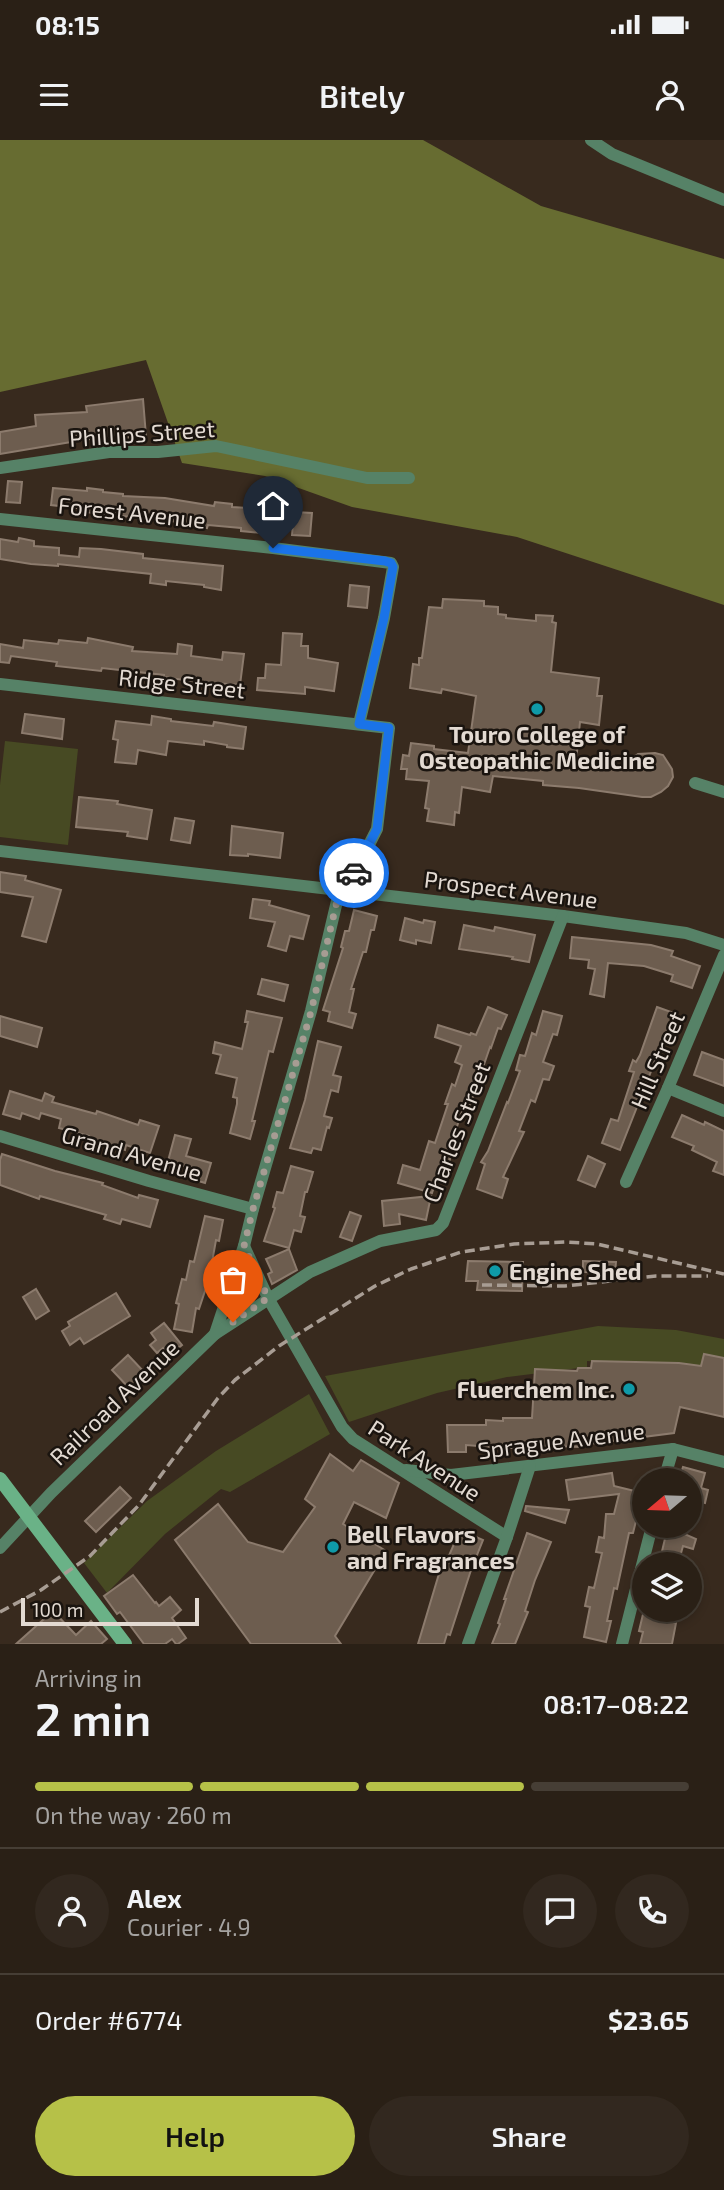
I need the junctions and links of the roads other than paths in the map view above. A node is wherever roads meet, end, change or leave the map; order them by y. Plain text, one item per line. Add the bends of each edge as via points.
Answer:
1 (591, 140) edge
2 (724, 200) edge
3 (0, 468) edge
4 (410, 478) dead end
5 (0, 519) edge
6 (0, 684) edge
7 (359, 724) junction
8 (695, 783) dead end
9 (724, 792) edge
10 (0, 851) edge
11 (344, 890) junction
12 (563, 916) junction
13 (724, 945) edge
14 (724, 955) edge
15 (668, 1088) junction
16 (724, 1111) edge
17 (0, 1136) edge
18 (626, 1182) dead end
19 (253, 1209) junction
20 (244, 1246) junction
21 (268, 1298) junction
22 (215, 1334) junction
23 (673, 1449) junction
24 (724, 1462) edge
25 (530, 1466) junction
26 (667, 1468) edge
27 (402, 1469) junction
28 (0, 1479) edge
29 (30, 1517) junction
30 (507, 1537) junction
31 (649, 1538) edge
32 (0, 1548) edge
33 (125, 1644) edge
34 (468, 1644) edge
35 (622, 1644) edge

1 - 2 street via 612,154
3 - 4 street, Phillips Street via 108,452 216,446 367,478
5 - 7 street, Forest Avenue via 391,563 384,618
6 - 7 street, Ridge Street
7 - 11 street, Ridge Street via 389,728 390,733 377,829
8 - 9 street
10 - 11 street, Prospect Avenue
11 - 12 street, Prospect Avenue
11 - 19 street via 337,901 311,1012
12 - 13 street, Prospect Avenue via 686,933
12 - 21 street, Charles Street via 443,1223 436,1230 380,1241 343,1256
14 - 15 street, Hill Street
15 - 16 street
15 - 18 street, Hill Street
17 - 19 street, Grand Avenue
19 - 20 street
20 - 21 street
20 - 22 street
21 - 22 street, Railroad Avenue
21 - 27 street, Park Avenue via 342,1427 353,1439
22 - 29 street, Railroad Avenue
23 - 24 street, Sprague Avenue
23 - 25 street, Sprague Avenue
23 - 26 street
25 - 27 street, Sprague Avenue via 451,1475
25 - 30 street
27 - 30 street, Park Avenue
28 - 29 main road
29 - 32 street, Railroad Avenue
29 - 33 main road
30 - 34 street
31 - 35 street

